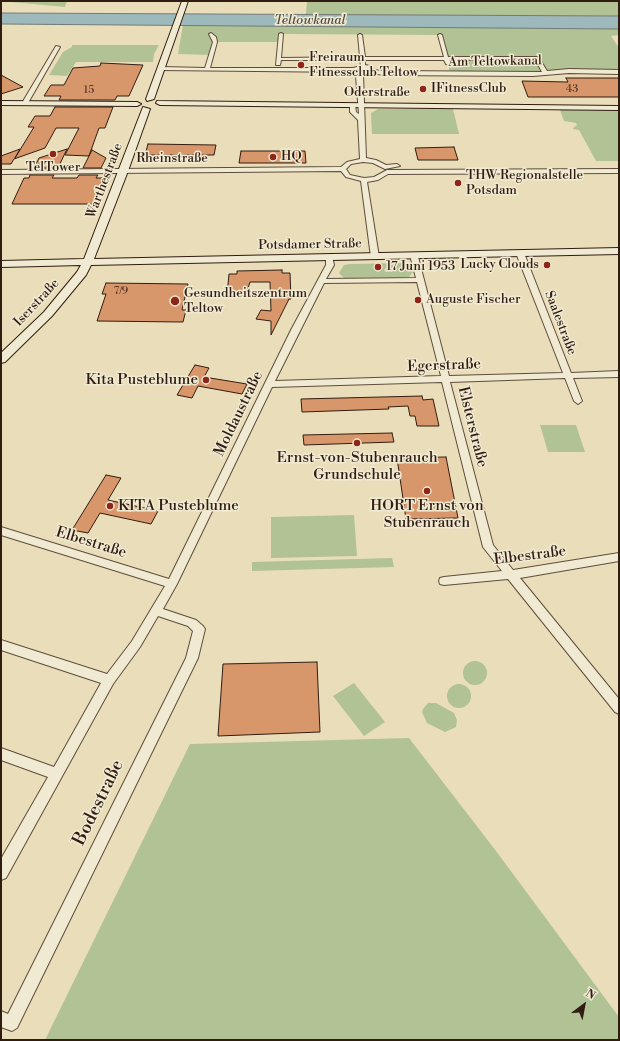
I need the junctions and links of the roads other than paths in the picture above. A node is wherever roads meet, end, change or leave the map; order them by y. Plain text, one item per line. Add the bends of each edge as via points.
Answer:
1 (185, 1) edge
2 (211, 34) dead end
3 (281, 34) dead end
4 (360, 35) dead end
5 (440, 35) dead end
6 (58, 47) dead end
7 (278, 59) junction
8 (363, 59) junction
9 (447, 59) junction
10 (363, 67) junction
11 (161, 69) junction
12 (207, 70) junction
13 (277, 70) junction
14 (355, 70) junction
15 (372, 71) junction
16 (619, 72) edge
17 (361, 73) junction
18 (545, 73) junction
19 (450, 74) junction
20 (150, 99) junction
21 (1, 103) edge
22 (25, 103) junction
23 (160, 103) junction
24 (137, 104) junction
25 (358, 105) junction
26 (619, 107) edge
27 (146, 108) junction
28 (361, 120) junction
29 (363, 160) junction
30 (619, 165) edge
31 (590, 168) junction
32 (343, 169) junction
33 (386, 169) junction
34 (124, 171) junction
35 (619, 171) edge
36 (1, 172) edge
37 (364, 180) junction
38 (619, 251) edge
39 (520, 253) junction
40 (414, 255) junction
41 (375, 257) junction
42 (329, 258) junction
43 (88, 262) junction
44 (1, 264) edge
45 (420, 280) junction
46 (321, 281) junction
47 (1, 359) edge
48 (619, 374) edge
49 (568, 376) junction
50 (445, 379) junction
51 (269, 384) junction
52 (578, 401) dead end
53 (1, 531) edge
54 (619, 557) edge
55 (511, 575) junction
56 (444, 581) dead end
57 (172, 584) junction
58 (156, 611) junction
59 (1, 645) edge
60 (109, 680) junction
61 (619, 708) edge
62 (1, 754) edge
63 (58, 774) junction
64 (1, 873) edge
65 (1, 1019) edge

1 - 11 street
2 - 12 street via 215,42
3 - 7 street
4 - 8 street
5 - 9 street
6 - 22 street
7 - 8 street
7 - 13 street
8 - 9 street
8 - 10 street
9 - 18 street via 537,58
9 - 19 street
10 - 14 street
10 - 15 street
11 - 12 street
11 - 20 street
12 - 13 street
13 - 14 street
14 - 17 street
15 - 17 street
15 - 19 street, Am Teltowkanal
16 - 18 street, Am Teltowkanal
17 - 25 street
18 - 19 street, Am Teltowkanal
20 - 23 street
20 - 24 street
21 - 22 street
22 - 24 street
23 - 25 street, Oderstraße
23 - 27 street via 156,107
24 - 27 street
25 - 26 street, Oderstraße
25 - 28 street
25 - 28 street via 353,112
27 - 34 street, Warthestraße
28 - 29 street
29 - 32 street, Rheinstraße via 349,162
29 - 33 street via 374,161
30 - 31 street
31 - 33 street
31 - 35 street
32 - 34 street, Rheinstraße
32 - 37 street via 348,176
33 - 37 street via 376,179
34 - 36 street, Rheinstraße
34 - 43 street, Warthestraße
37 - 41 street
38 - 39 street, Potsdamer Straße
39 - 40 street, Potsdamer Straße
39 - 49 street, Saalestraße
40 - 41 street, Potsdamer Straße
40 - 45 street, Elsterstraße
41 - 42 street, Potsdamer Straße
42 - 43 street, Potsdamer Straße
42 - 46 street, Moldaustraße via 330,265
43 - 44 street, Potsdamer Straße
43 - 47 street, Iserstraße via 54,308
45 - 46 street
45 - 50 street, Elsterstraße
46 - 51 street, Moldaustraße
48 - 49 street, Egerstraße
49 - 50 street, Egerstraße
49 - 52 street, Saalestraße
50 - 51 street, Egerstraße
50 - 55 street, Elsterstraße via 488,547
51 - 57 street, Moldaustraße
53 - 57 street, Elbestraße
54 - 55 street, Elbestraße
55 - 56 street, Elbestraße
55 - 61 street, Elsterstraße
57 - 58 street
58 - 60 street via 136,644
58 - 65 street, Bodestraße via 192,623 199,629 192,658 12,1023
59 - 60 street
60 - 63 street
62 - 63 street
63 - 64 street

